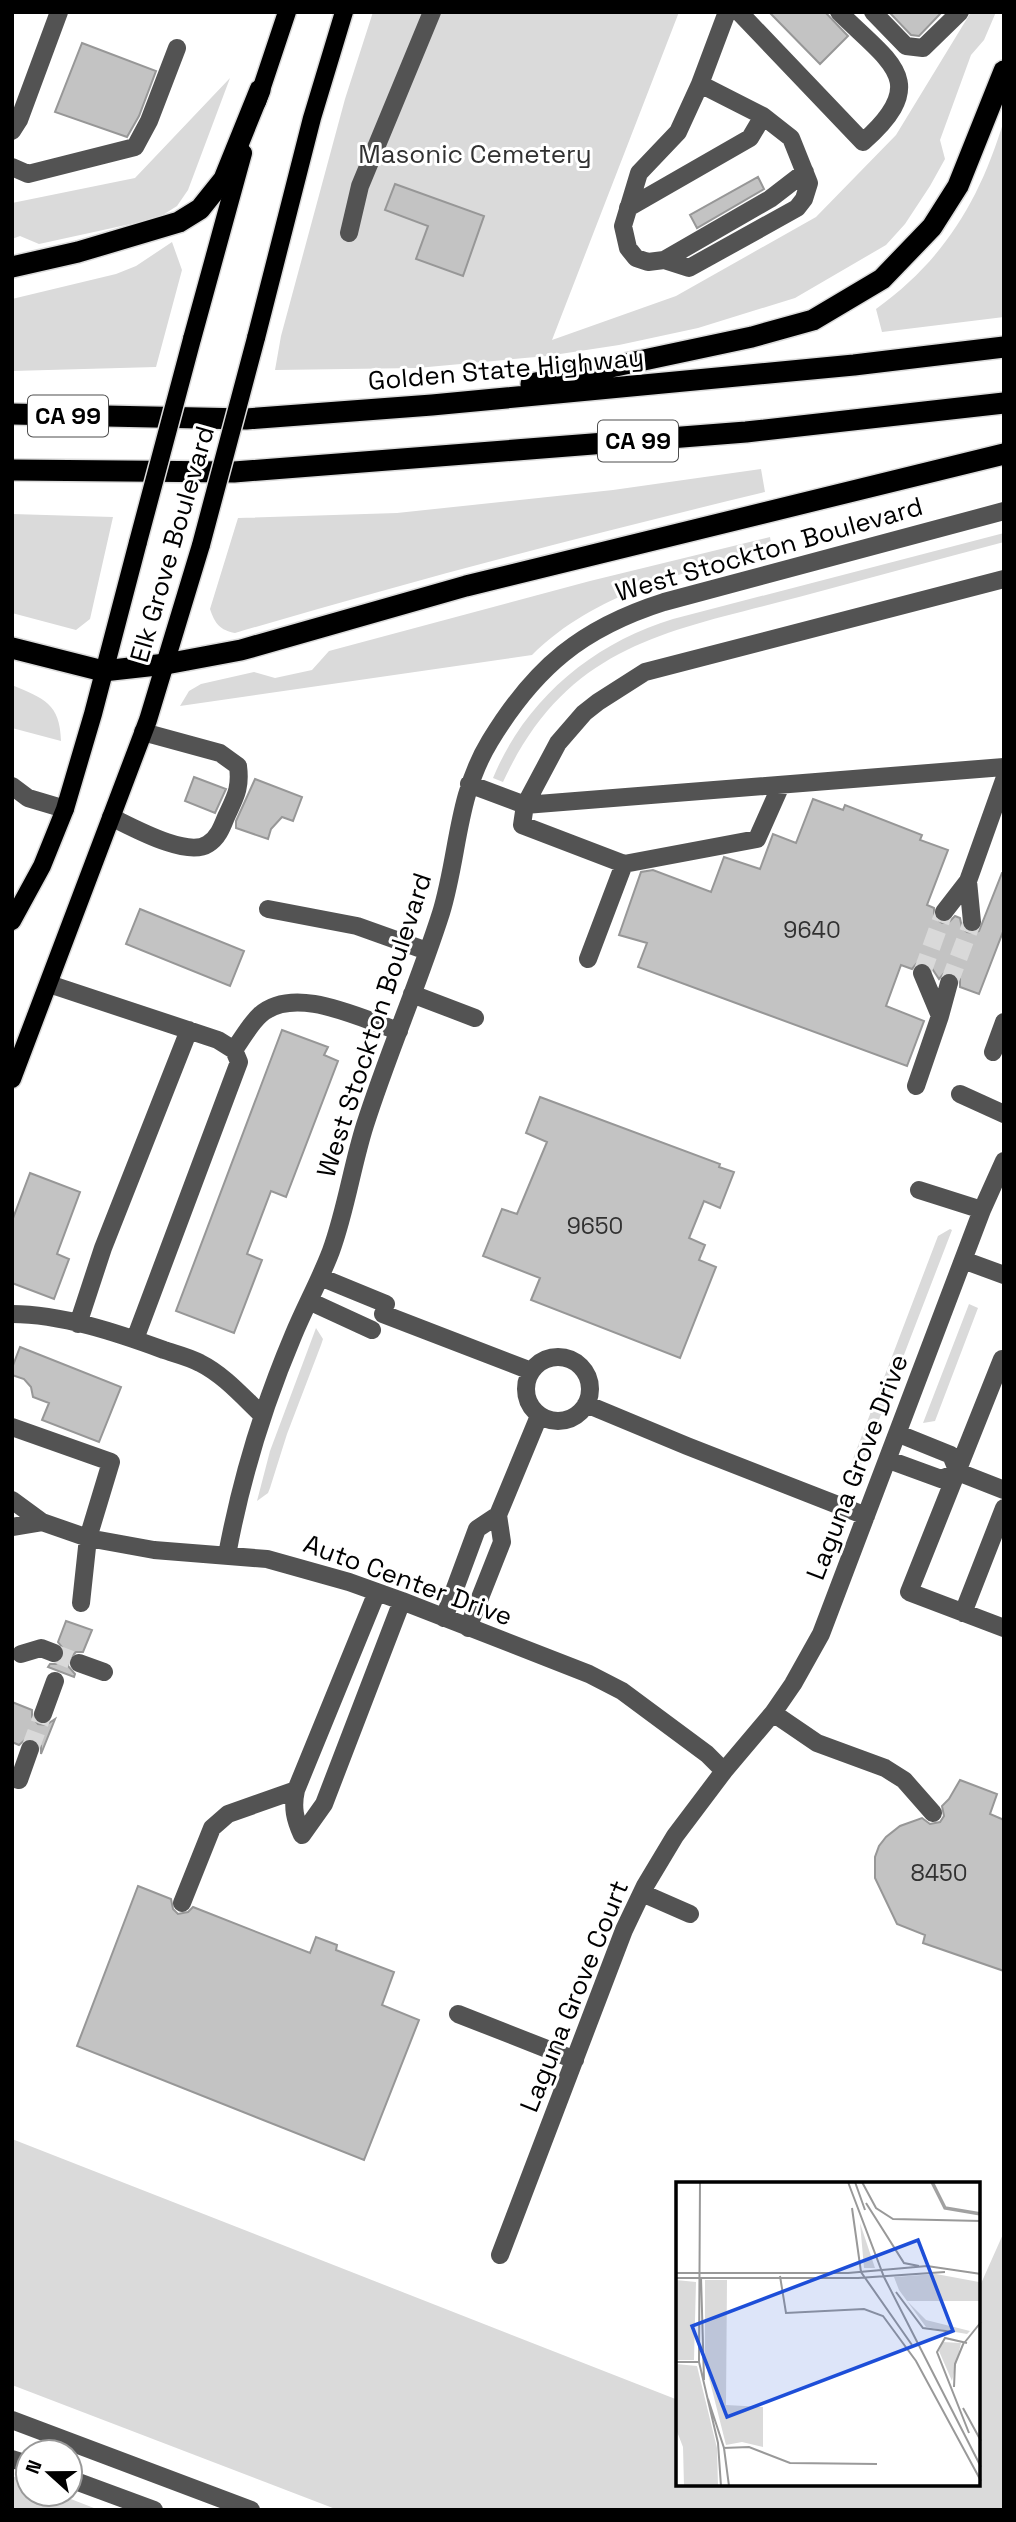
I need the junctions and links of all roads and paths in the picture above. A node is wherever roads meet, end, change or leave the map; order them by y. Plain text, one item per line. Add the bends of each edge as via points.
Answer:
1 (59, 12) edge
2 (286, 12) edge
3 (432, 12) edge
4 (727, 12) edge
5 (739, 12) edge
6 (839, 12) edge
7 (873, 12) edge
8 (960, 12) edge
9 (339, 16) edge
10 (177, 48) dead end
11 (1004, 71) edge
12 (700, 84) junction
13 (260, 90) junction
14 (763, 116) junction
15 (12, 131) edge
16 (12, 167) edge
17 (628, 208) junction
18 (349, 233) dead end
19 (12, 267) edge
20 (1004, 347) edge
21 (1004, 403) edge
22 (432, 405) junction
23 (12, 414) edge
24 (1004, 454) edge
25 (12, 470) edge
26 (1004, 511) edge
27 (1004, 579) edge
28 (12, 648) edge
29 (166, 664) junction
30 (103, 671) junction
31 (143, 732) junction
32 (1004, 767) edge
33 (1004, 780) edge
34 (469, 784) junction
35 (781, 785) junction
36 (12, 786) edge
37 (525, 805) junction
38 (65, 808) junction
39 (111, 817) junction
40 (624, 864) junction
41 (968, 881) junction
42 (18, 895) edge
43 (268, 909) dead end
44 (944, 912) tunnel mouth
45 (12, 921) edge
46 (972, 922) tunnel mouth
47 (427, 951) junction
48 (588, 959) dead end
49 (922, 973) tunnel mouth
50 (949, 983) tunnel mouth
51 (49, 984) junction
52 (412, 994) junction
53 (940, 1016) junction
54 (475, 1018) dead end
55 (1004, 1021) edge
56 (189, 1030) junction
57 (399, 1031) junction
58 (234, 1050) junction
59 (993, 1052) dead end
60 (12, 1079) edge
61 (916, 1086) dead end
62 (960, 1094) dead end
63 (1004, 1114) edge
64 (1004, 1161) edge
65 (919, 1190) dead end
66 (982, 1210) junction
67 (963, 1260) junction
68 (1004, 1275) edge
69 (320, 1277) junction
70 (309, 1301) junction
71 (12, 1314) edge
72 (78, 1324) junction
73 (372, 1330) dead end
74 (135, 1339) junction
75 (1002, 1359) dead end
76 (531, 1371) junction
77 (586, 1404) junction
78 (262, 1415) junction
79 (539, 1416) junction
80 (12, 1427) edge
81 (899, 1434) junction
82 (889, 1460) junction
83 (958, 1472) junction
84 (1004, 1490) edge
85 (12, 1500) edge
86 (1004, 1508) edge
87 (498, 1515) junction
88 (866, 1516) junction
89 (42, 1522) junction
90 (12, 1527) edge
91 (88, 1538) junction
92 (227, 1555) junction
93 (377, 1592) junction
94 (402, 1601) junction
95 (80, 1603) dead end
96 (963, 1613) junction
97 (444, 1618) junction
98 (468, 1628) junction
99 (1004, 1628) edge
100 (54, 1653) tunnel mouth
101 (21, 1654) dead end
102 (79, 1662) tunnel mouth
103 (104, 1672) dead end
104 (55, 1681) dead end
105 (773, 1713) junction
106 (43, 1714) tunnel mouth
107 (30, 1749) tunnel mouth
108 (724, 1771) junction
109 (12, 1778) edge
110 (296, 1790) junction
111 (933, 1812) dead end
112 (642, 1893) junction
113 (182, 1903) dead end
114 (690, 1914) dead end
115 (458, 2014) dead end
116 (575, 2060) junction
117 (500, 2255) dead end
118 (12, 2420) edge
119 (84, 2484) edge
120 (155, 2510) edge
121 (251, 2510) edge

1 - 15 street
2 - 13 main road, Elk Grove Boulevard
3 - 18 street via 360,186
4 - 12 street
5 - 6 street via 863,142 891,113 901,85 883,56
7 - 8 street via 906,46 923,48
9 - 29 main road, Elk Grove Boulevard, bridge
10 - 16 street via 135,147 28,174
11 - 22 highway via 958,186 932,227 882,279 813,320
12 - 14 street
12 - 17 street via 678,132 639,173
13 - 19 highway via 224,179 200,209 179,222
13 - 30 main road, Elk Grove Boulevard, bridge
14 - 17 street via 750,138
14 - 17 street via 791,138 805,172 809,183 797,208 689,268 636,258 628,248 623,226
20 - 22 highway, Golden State Highway / CA 99
21 - 25 highway, CA 99 via 746,432 234,472
22 - 23 highway, Golden State Highway / CA 99 via 246,419
24 - 29 highway via 493,579 241,650
26 - 34 street, West Stockton Boulevard via 664,602 610,622 564,651 525,692 488,744
27 - 37 street via 645,672 584,713 558,743
28 - 30 highway
29 - 30 highway
29 - 31 main road, Elk Grove Boulevard
30 - 38 main road, Elk Grove Boulevard
31 - 39 main road, Elk Grove Boulevard
31 - 39 street via 220,753 238,766 240,783 220,832 208,845 193,849
32 - 35 street
33 - 41 street
34 - 37 street
34 - 47 street, West Stockton Boulevard via 441,912
35 - 37 street
35 - 40 street via 757,839
36 - 38 street via 28,798
37 - 40 street via 522,825
38 - 42 main road, Elk Grove Boulevard via 42,866
39 - 51 main road, Elk Grove Boulevard
40 - 48 street
41 - 44 street
41 - 46 street
42 - 45 main road, Elk Grove Boulevard
43 - 47 street via 357,926
47 - 52 street, West Stockton Boulevard
49 - 53 street
50 - 53 street
51 - 56 street
51 - 60 main road, Elk Grove Boulevard
52 - 54 street
52 - 57 street, West Stockton Boulevard
53 - 61 street
55 - 59 street
56 - 58 street
56 - 72 street
57 - 58 street via 312,1002 285,1003 260,1014
57 - 69 street, West Stockton Boulevard
58 - 74 street via 239,1062
62 - 63 street
64 - 66 street, Laguna Grove Drive
65 - 66 street
66 - 67 street, Laguna Grove Drive
67 - 68 street
67 - 81 street, Laguna Grove Drive
69 - 70 street, West Stockton Boulevard
69 - 76 street
70 - 73 street
70 - 78 street, West Stockton Boulevard
71 - 72 street via 38,1314
72 - 74 street
74 - 78 street via 201,1363
75 - 83 street
76 - 77 street via 551,1358 569,1359 584,1370 590,1387
76 - 79 street via 526,1383 528,1401
77 - 79 street via 574,1418 556,1422
77 - 88 street
78 - 92 street, West Stockton Boulevard via 238,1494
79 - 87 street
80 - 91 street via 111,1462
81 - 82 street, Laguna Grove Drive
81 - 83 street via 951,1455
82 - 83 street via 941,1479
82 - 88 street, Laguna Grove Drive
83 - 84 street
83 - 96 street via 909,1592
85 - 89 street, Auto Center Drive
86 - 96 street
87 - 97 street via 477,1529
87 - 98 street via 502,1542
88 - 105 street, Laguna Grove Drive via 821,1634
89 - 90 street, Auto Center Drive
89 - 91 street, Auto Center Drive
91 - 92 street, Auto Center Drive via 154,1550
91 - 95 street
92 - 93 street, Auto Center Drive via 298,1566
93 - 94 street, Auto Center Drive
93 - 110 street
94 - 97 street, Auto Center Drive
94 - 110 street via 324,1804 302,1835 293,1804
96 - 99 street
97 - 98 street, Auto Center Drive
98 - 108 street, Auto Center Drive via 622,1691
100 - 101 street via 41,1648
102 - 103 street
104 - 106 street
105 - 108 street, Laguna Grove Drive
105 - 111 street via 817,1743 885,1768 904,1780
107 - 109 street via 19,1780
108 - 112 street, Laguna Grove Court via 675,1836
110 - 113 street via 228,1814 212,1828
112 - 114 street
112 - 116 street, Laguna Grove Court
115 - 116 street
116 - 117 street, Laguna Grove Court
118 - 121 street
119 - 120 street

